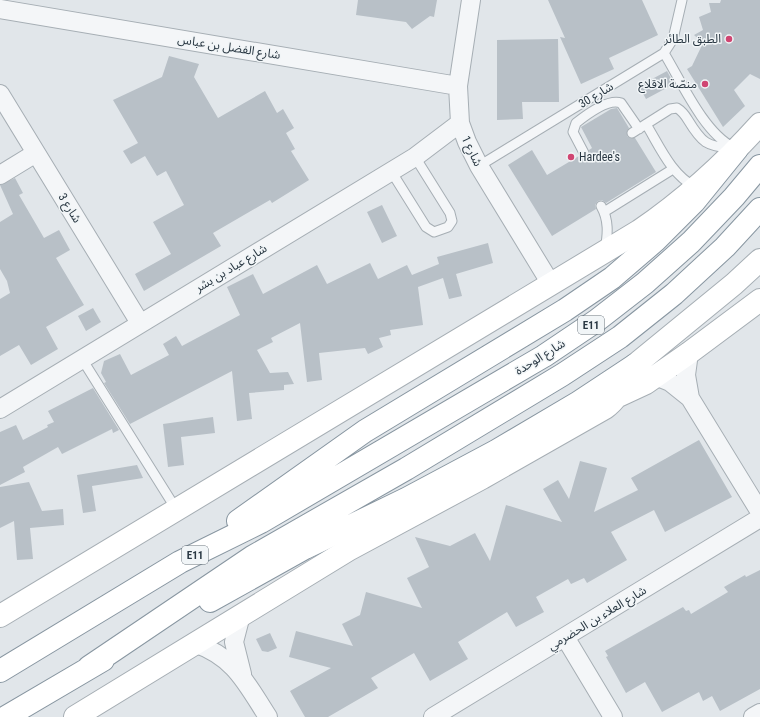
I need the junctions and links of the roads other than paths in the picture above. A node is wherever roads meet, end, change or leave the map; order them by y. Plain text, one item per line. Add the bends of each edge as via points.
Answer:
1 (471, 0) edge
2 (682, 0) edge
3 (5, 14) edge
4 (664, 53) junction
5 (458, 86) junction
6 (0, 94) edge
7 (460, 123) junction
8 (760, 124) edge
9 (639, 129) junction
10 (737, 149) junction
11 (36, 153) junction
12 (584, 153) dead end
13 (415, 157) junction
14 (479, 166) junction
15 (760, 166) edge
16 (673, 169) junction
17 (391, 171) junction
18 (0, 175) edge
19 (695, 187) junction
20 (760, 209) edge
21 (605, 251) junction
22 (760, 260) edge
23 (551, 284) junction
24 (760, 300) edge
25 (140, 323) junction
26 (689, 353) junction
27 (82, 359) junction
28 (635, 365) junction
29 (655, 376) junction
30 (618, 396) junction
31 (690, 398) junction
32 (0, 409) edge
33 (176, 510) junction
34 (760, 512) edge
35 (760, 518) edge
36 (180, 562) junction
37 (241, 615) junction
38 (0, 616) edge
39 (564, 637) junction
40 (194, 644) junction
41 (89, 667) junction
42 (0, 671) edge
43 (243, 677) junction
44 (760, 713) edge
45 (6, 717) edge
46 (75, 717) edge
47 (268, 717) edge
48 (433, 717) edge
49 (613, 717) edge
50 (753, 717) edge

1 - 5 street, شارع 1
2 - 4 lane, شارع 30 via 673,39
3 - 5 street, شارع الفضل بن عباس
4 - 10 lane via 709,127 721,140
4 - 14 lane, شارع 30
5 - 7 street, شارع 1
6 - 11 street, شارع 3
7 - 13 street, شارع عباد بن بشر
7 - 14 street, شارع 1
8 - 10 main road
9 - 10 lane via 677,108 684,113 705,143 714,147
9 - 12 lane via 621,103 608,103 576,123 573,132
9 - 16 lane
10 - 19 main road
10 - 36 main road via 694,202 612,278 565,310 360,434
11 - 18 street
11 - 25 street, شارع 3
13 - 17 street, شارع عباد بن بشر
13 - 17 lane via 450,213 452,220 448,227 434,232 426,228
14 - 23 street, شارع 1
15 - 36 main road, شارع الوحدة / E11 via 734,198 691,242 596,322 544,356 261,522
16 - 19 lane
16 - 21 lane via 602,209 608,229
17 - 25 street, شارع عباد بن بشر
19 - 21 main road via 655,220
20 - 41 main road, E11 via 726,247 674,294 620,337 406,469 252,557
21 - 23 main road
22 - 28 main road
23 - 33 main road
24 - 26 main road
25 - 27 street, شارع عباد بن بشر
26 - 29 main road
26 - 31 street via 686,375
27 - 32 street, شارع عباد بن بشر
27 - 33 lane
28 - 30 main road
28 - 41 main road via 579,402 496,451 406,499 305,548
29 - 30 main road
29 - 31 street via 670,382
30 - 37 main road via 605,408 482,478 353,546
31 - 34 street
33 - 38 main road
35 - 39 street, شارع العلاء بن الحضرمي
36 - 42 main road, E11
37 - 40 main road
37 - 43 street via 234,642
39 - 48 street, شارع العلاء بن الحضرمي
39 - 49 street
40 - 43 street via 218,653
40 - 46 main road
41 - 45 main road, E11
43 - 47 street
44 - 50 street

